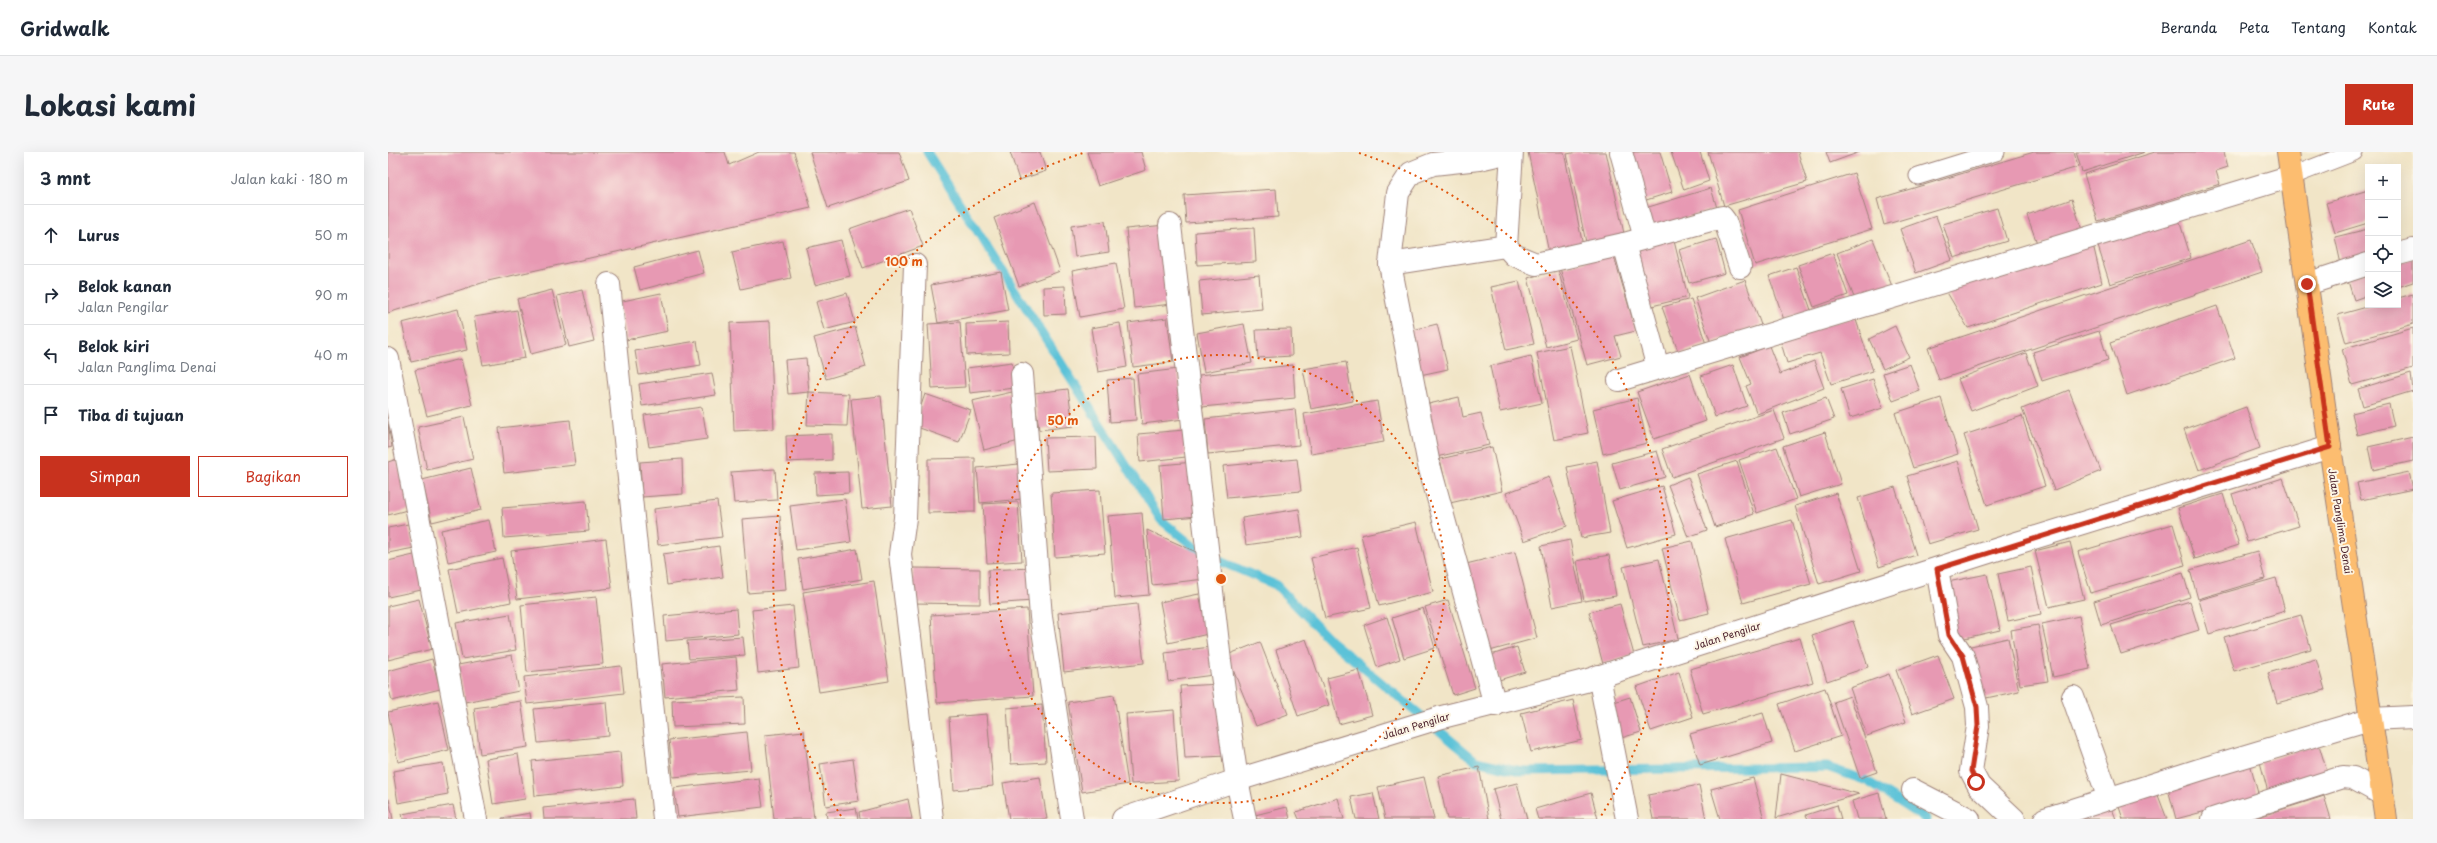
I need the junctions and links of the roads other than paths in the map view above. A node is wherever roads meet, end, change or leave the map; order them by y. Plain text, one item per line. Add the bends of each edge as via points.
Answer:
1 (1511, 152) edge
2 (1621, 152) edge
3 (1996, 152) edge
4 (2288, 152) edge
5 (2354, 152) edge
6 (1918, 176) dead end
7 (2292, 176) junction
8 (1170, 225) dead end
9 (1645, 238) junction
10 (1624, 244) junction
11 (1506, 246) junction
12 (2413, 250) edge
13 (2401, 253) edge
14 (1390, 264) junction
15 (915, 265) dead end
16 (2365, 265) edge
17 (1740, 267) dead end
18 (609, 284) dead end
19 (2307, 284) junction
20 (388, 358) edge
21 (1658, 368) junction
22 (1022, 374) dead end
23 (1619, 380) dead end
24 (2330, 447) junction
25 (1937, 569) junction
26 (1599, 676) junction
27 (2073, 697) dead end
28 (1495, 705) junction
29 (2413, 717) edge
30 (2370, 719) junction
31 (1237, 780) junction
32 (1913, 790) dead end
33 (2382, 794) junction
34 (2109, 799) junction
35 (476, 819) edge
36 (664, 819) edge
37 (932, 819) edge
38 (1072, 819) edge
39 (1123, 819) edge
40 (1245, 819) edge
41 (1627, 819) edge
42 (1969, 819) edge
43 (2014, 819) edge
44 (2045, 819) edge
45 (2214, 819) edge
46 (2386, 819) edge

1 - 11 street
1 - 14 street via 1479,159 1433,164 1411,172 1398,192
2 - 9 street
3 - 6 lane
4 - 7 main road, Jalan Panglima Denai
5 - 7 lane
7 - 19 main road, Jalan Panglima Denai
7 - 21 street
8 - 31 street via 1220,660
9 - 10 street
9 - 17 street via 1722,217
10 - 11 street via 1536,264 1525,262
10 - 21 street
11 - 14 street
12 - 13 street
14 - 28 street via 1429,465
15 - 37 street via 906,518 900,554
16 - 19 street
18 - 36 street
19 - 24 main road, Jalan Panglima Denai
20 - 35 street
21 - 23 street
22 - 38 street via 1042,617
24 - 25 street, Jalan Pengilar
24 - 30 main road, Jalan Panglima Denai
25 - 26 street, Jalan Pengilar
25 - 43 street via 1949,635 1963,656 1977,707 1978,726 1971,771 1979,786
26 - 28 street, Jalan Pengilar
26 - 41 street
27 - 34 street
28 - 31 street, Jalan Pengilar via 1442,717
29 - 30 street
30 - 33 main road, Jalan Panglima Denai
30 - 34 street
31 - 39 street, Jalan Pengilar
31 - 40 street
32 - 42 street
33 - 45 street via 2353,778 2343,777
33 - 46 main road, Jalan Panglima Denai
34 - 44 street

